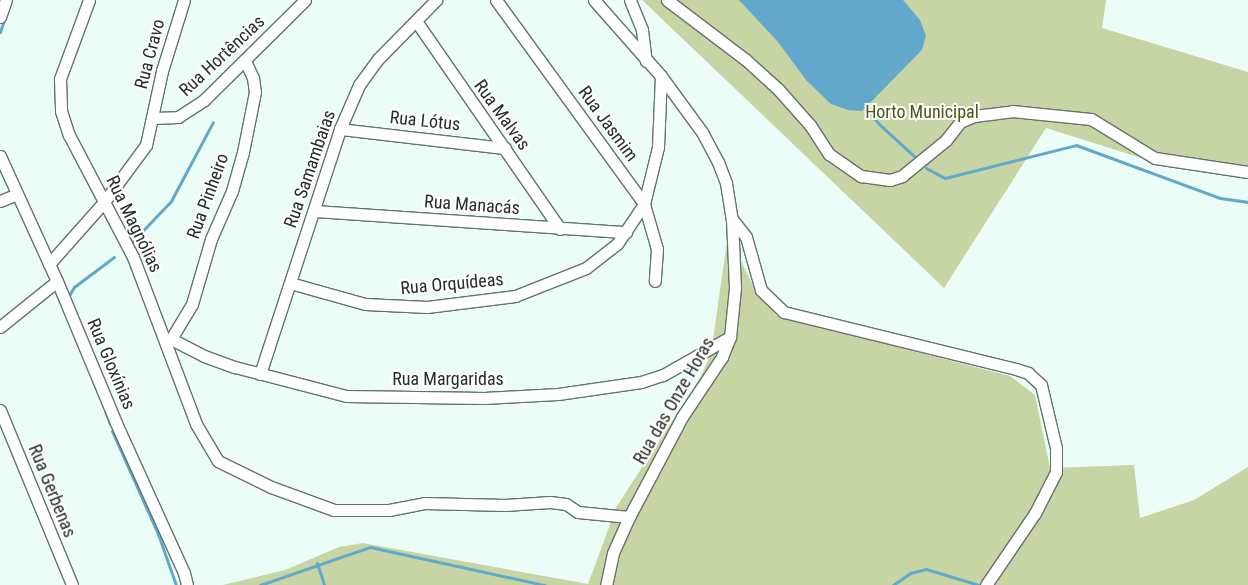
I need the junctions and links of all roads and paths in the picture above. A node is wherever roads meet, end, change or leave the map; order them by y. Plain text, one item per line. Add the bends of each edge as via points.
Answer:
1 (6, 0) edge
2 (88, 0) edge
3 (184, 0) edge
4 (305, 0) edge
5 (436, 0) edge
6 (496, 0) edge
7 (594, 0) edge
8 (630, 0) edge
9 (667, 0) edge
10 (0, 17) edge
11 (416, 21) junction
12 (245, 61) junction
13 (646, 61) junction
14 (662, 76) junction
15 (153, 118) junction
16 (340, 129) junction
17 (505, 148) junction
18 (0, 156) edge
19 (1248, 172) edge
20 (17, 194) junction
21 (0, 201) edge
22 (104, 202) junction
23 (644, 204) junction
24 (315, 211) junction
25 (732, 219) junction
26 (560, 229) junction
27 (626, 232) junction
28 (49, 264) junction
29 (57, 281) junction
30 (655, 281) dead end
31 (290, 283) junction
32 (0, 327) edge
33 (730, 337) junction
34 (169, 342) junction
35 (260, 374) junction
36 (0, 410) edge
37 (629, 517) junction
38 (72, 585) edge
39 (186, 585) edge
40 (606, 585) edge
41 (986, 585) edge

1 - 10 street
2 - 22 street, Rua Magnólias via 60,78 58,97 69,135
3 - 15 street, Rua Cravo via 162,71
4 - 12 street, Rua Hortências
5 - 11 street, Rua Samambaias
6 - 23 street, Rua Jasmim
7 - 13 street
8 - 13 street via 642,30
9 - 19 street via 746,60 797,111 829,154 861,176 890,180 902,176 946,140 960,122 974,116 1012,111 1091,119 1155,158
11 - 16 street, Rua Samambaias via 368,72
11 - 17 street, Rua Malvas
12 - 15 street, Rua Hortências via 190,110 178,117
12 - 34 street, Rua Pinheiro via 255,92 243,152 232,191 211,239 192,304
13 - 14 street
14 - 23 street, Rua Orquídeas via 658,146
14 - 25 street, Rua das Onze Horas via 702,132 718,162 726,183
15 - 22 street, Rua Cravo via 146,145 138,159
16 - 17 street, Rua Lótus
16 - 24 street, Rua Samambaias
17 - 26 street, Rua Malvas
18 - 20 street, Rua Gloxínias
20 - 21 street
20 - 28 street, Rua Gloxínias
22 - 28 street, Rua Cravo
22 - 34 street, Rua Magnólias
23 - 27 street, Rua Orquídeas
23 - 30 street, Rua Jasmim via 657,249
24 - 26 street, Rua Manacás
24 - 31 street, Rua Samambaias
25 - 33 street, Rua das Onze Horas via 735,288
25 - 41 street via 746,237 761,290 784,312 1016,369 1028,373 1041,385 1056,448 1054,478 1035,513
26 - 27 street, Rua Manacás
27 - 31 street, Rua Orquídeas via 600,258 566,278 515,296 483,302 428,307 381,306
28 - 29 street, Rua Gloxínias
29 - 32 street
29 - 39 street, Rua Gloxínias via 184,573
31 - 35 street, Rua Samambaias
33 - 35 street, Rua Margaridas via 663,375 610,388 558,394 484,398 346,396
33 - 37 street, Rua das Onze Horas via 722,357 682,417
34 - 35 street, Rua Margaridas
34 - 37 street, Rua Magnólias via 196,424 218,461 271,488 334,510 389,510 424,502 505,505 550,502 566,504 578,512
36 - 38 street, Rua Gerbenas
37 - 40 street, Rua das Onze Horas via 614,553

